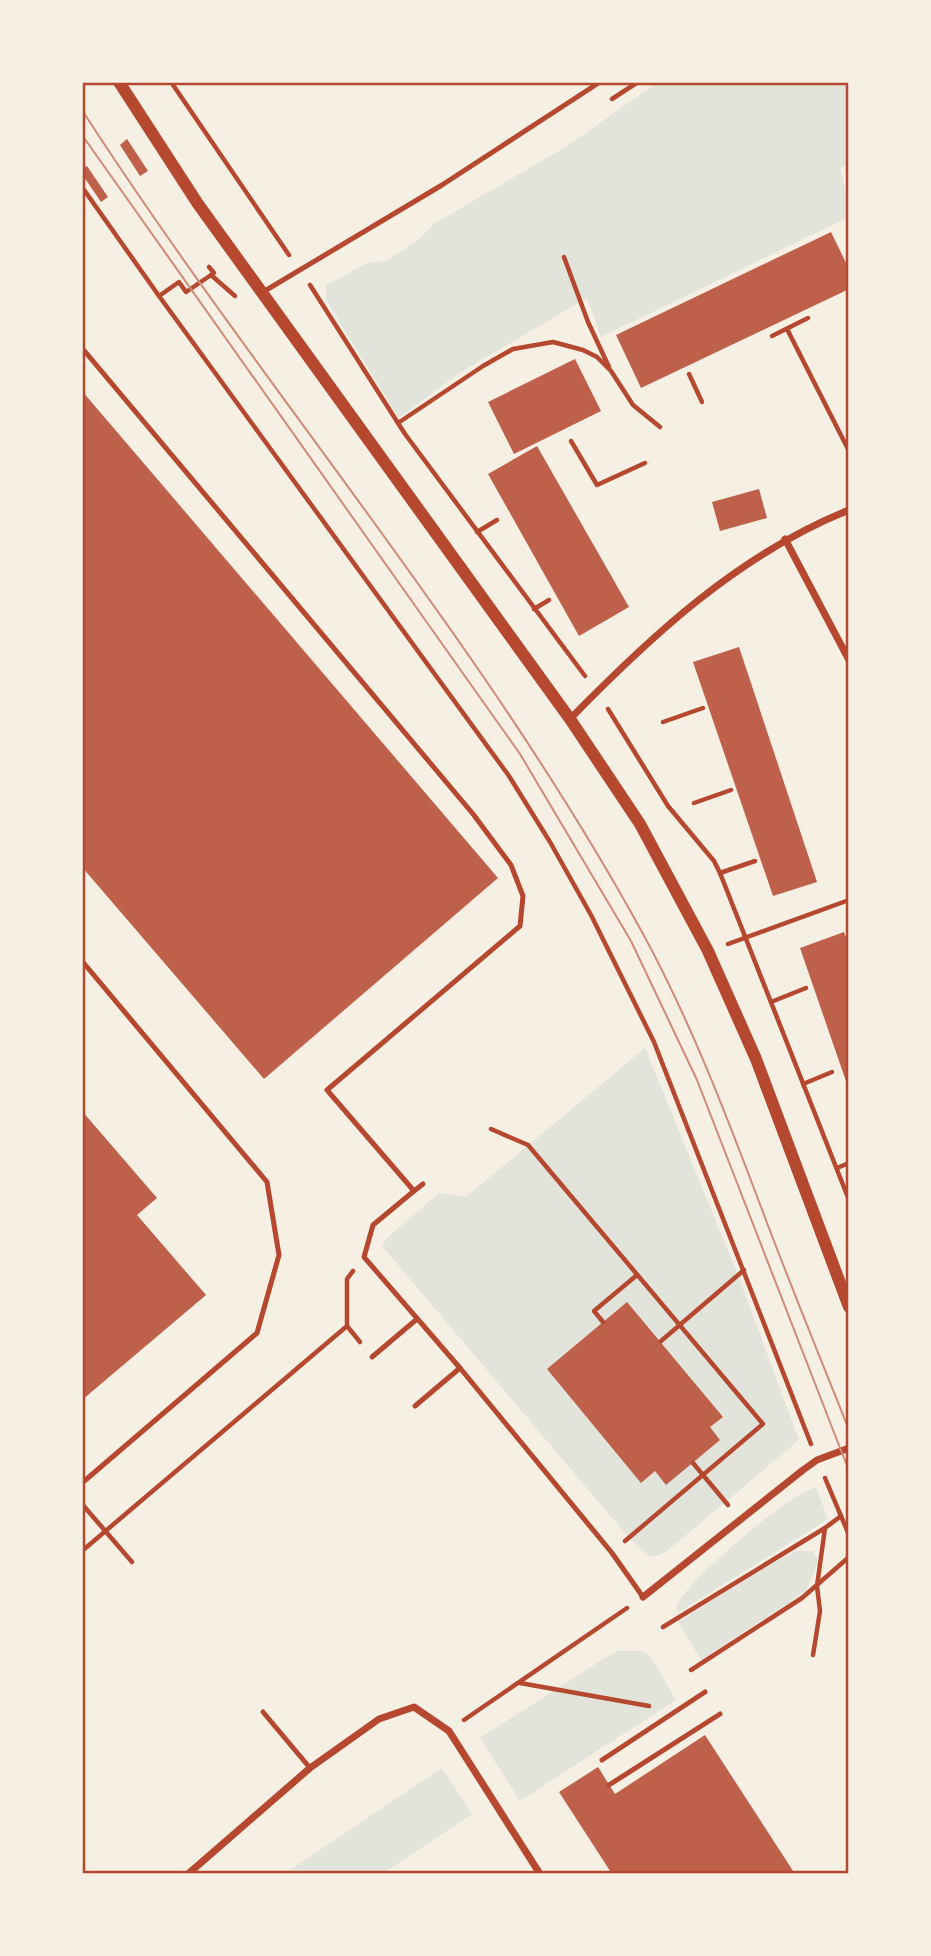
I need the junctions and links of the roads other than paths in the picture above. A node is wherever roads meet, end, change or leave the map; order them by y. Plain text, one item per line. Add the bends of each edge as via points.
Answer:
1 (119, 82) edge
2 (600, 82) edge
3 (264, 292) junction
4 (82, 348) edge
5 (849, 510) edge
6 (785, 539) junction
7 (849, 660) edge
8 (570, 719) junction
9 (82, 961) edge
10 (423, 1184) dead end
11 (414, 1191) junction
12 (849, 1307) edge
13 (418, 1319) junction
14 (372, 1357) dead end
15 (460, 1368) junction
16 (415, 1406) dead end
17 (849, 1448) edge
18 (82, 1483) edge
19 (643, 1597) joint
20 (705, 1692) dead end
21 (263, 1712) dead end
22 (719, 1714) dead end
23 (602, 1760) dead end
24 (310, 1768) junction
25 (609, 1785) dead end
26 (188, 1874) edge
27 (540, 1874) edge

1 - 3 street via 192,194
2 - 3 lane via 442,185
3 - 8 street
4 - 11 lane via 511,865 523,896 520,926 327,1090
5 - 6 street
6 - 7 street
6 - 8 street via 667,626
8 - 12 street via 640,824 708,951 756,1059
9 - 18 lane via 267,1182 279,1255 257,1333
10 - 11 lane
11 - 13 lane via 373,1225 364,1257
13 - 14 lane
13 - 15 lane
15 - 16 lane
15 - 19 lane
17 - 19 street via 817,1460
20 - 23 lane
21 - 24 lane
22 - 25 lane
24 - 26 street
24 - 27 street via 379,1719 414,1707 449,1731

